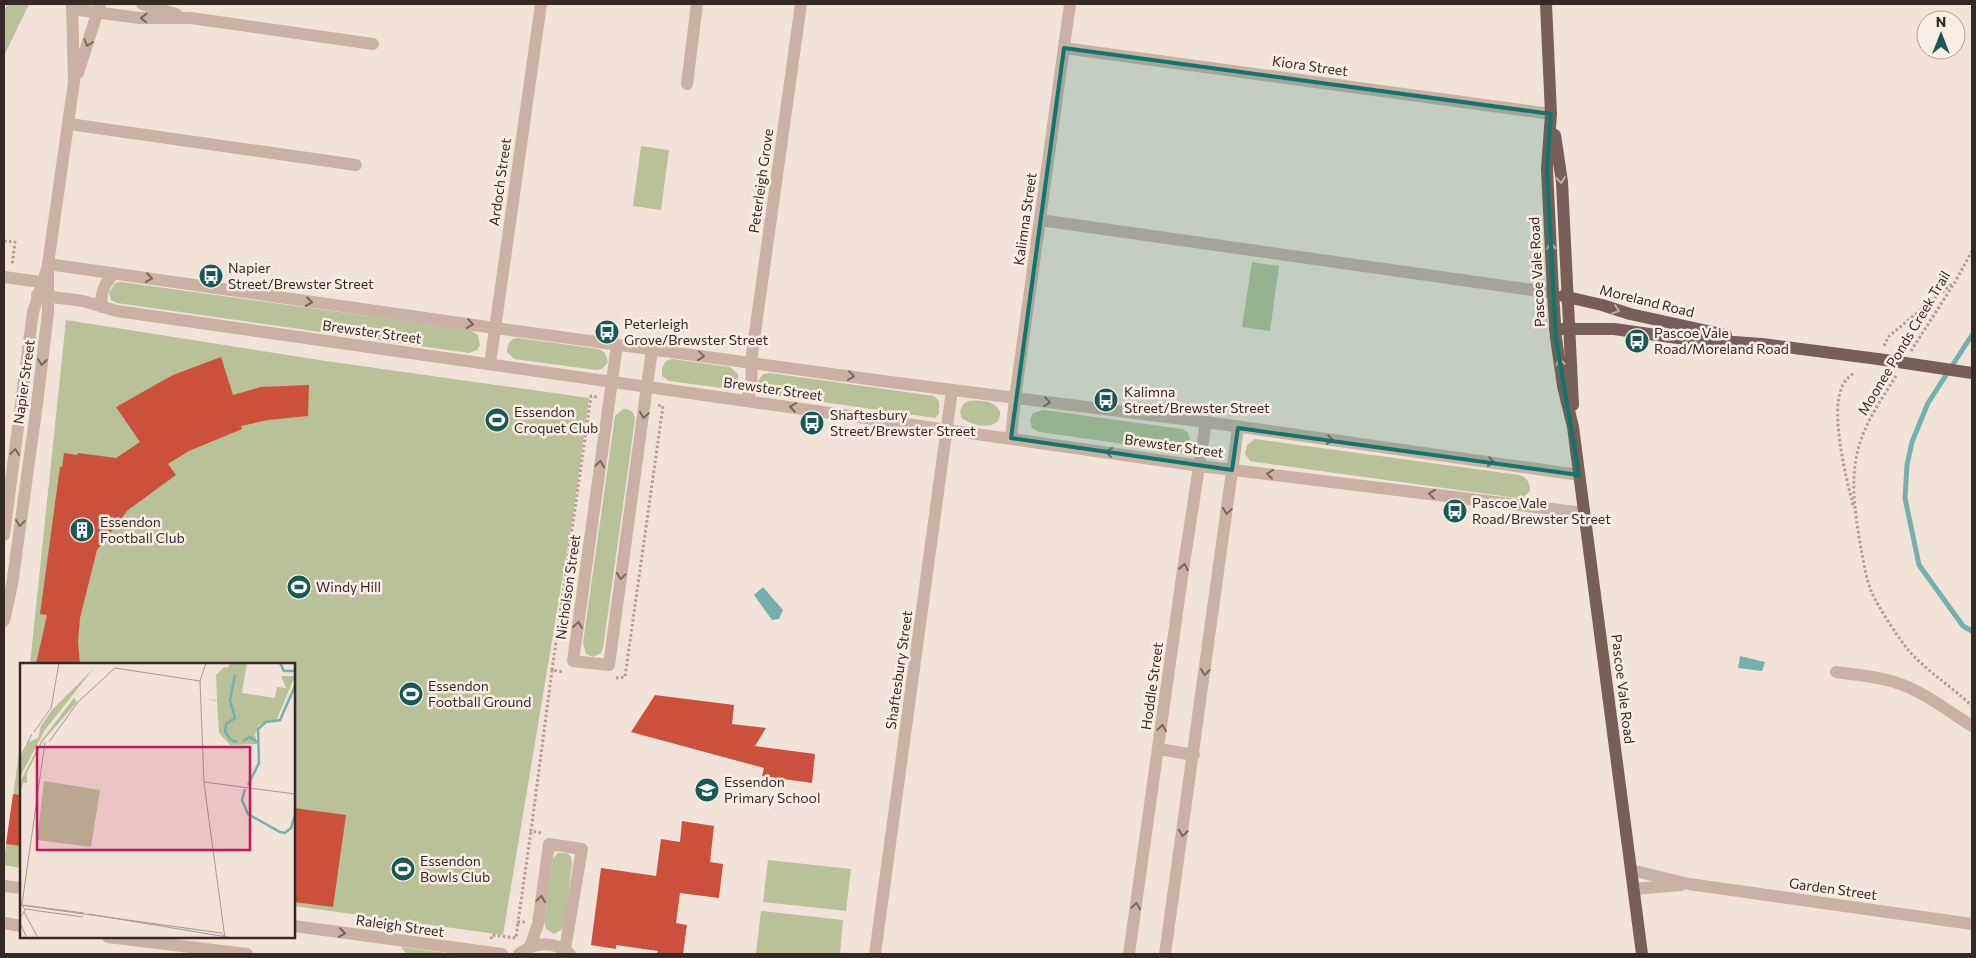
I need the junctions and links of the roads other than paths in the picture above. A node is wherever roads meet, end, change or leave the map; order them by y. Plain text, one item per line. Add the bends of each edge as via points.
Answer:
1 (142, 4) edge
2 (541, 4) edge
3 (697, 4) edge
4 (801, 4) edge
5 (1070, 4) edge
6 (1546, 4) edge
7 (76, 5) edge
8 (99, 8) edge
9 (191, 18) junction
10 (373, 44) dead end
11 (1064, 48) junction
12 (74, 82) junction
13 (687, 84) dead end
14 (1551, 114) junction
15 (69, 124) junction
16 (356, 165) dead end
17 (1040, 220) junction
18 (48, 264) junction
19 (114, 273) junction
20 (4, 276) edge
21 (44, 289) junction
22 (1553, 294) junction
23 (1569, 297) junction
24 (102, 307) junction
25 (495, 328) junction
26 (1570, 328) junction
27 (1556, 329) junction
28 (29, 341) junction
29 (44, 343) junction
30 (1762, 344) junction
31 (617, 345) junction
32 (652, 350) junction
33 (751, 362) junction
34 (490, 364) junction
35 (1972, 373) edge
36 (612, 381) junction
37 (648, 386) junction
38 (952, 390) junction
39 (1015, 398) junction
40 (746, 400) junction
41 (1206, 422) junction
42 (1573, 427) junction
43 (1238, 428) junction
44 (947, 429) junction
45 (1011, 438) junction
46 (1200, 466) junction
47 (1232, 470) junction
48 (1579, 475) junction
49 (1584, 512) junction
50 (4, 535) edge
51 (4, 621) edge
52 (1836, 672) dead end
53 (1972, 726) edge
54 (1159, 749) junction
55 (1194, 755) junction
56 (1631, 870) junction
57 (1689, 884) junction
58 (4, 886) edge
59 (20, 888) edge
60 (1634, 889) junction
61 (4, 923) edge
62 (1972, 924) edge
63 (20, 926) edge
64 (295, 926) edge
65 (116, 938) edge
66 (530, 946) junction
67 (568, 952) edge
68 (247, 954) edge
69 (496, 954) edge
70 (519, 954) edge
71 (875, 954) edge
72 (1129, 954) edge
73 (1165, 954) edge
74 (1642, 954) edge

1 - 9 street
2 - 25 street, Ardoch Street
3 - 13 street
4 - 33 street, Peterleigh Grove
5 - 11 street, Kalimna Street
6 - 14 main road, Pascoe Vale Road
7 - 8 street
7 - 12 street, Napier Street
9 -> 8 street via 139,18
8 -> 12 street, Napier Street
9 - 10 street
11 - 14 street, Kiora Street
11 - 17 street, Kalimna Street
12 - 15 street, Napier Street
22 -> 14 main road, Pascoe Vale Road via 1547,169
14 -> 23 main road, Pascoe Vale Road via 1562,182
15 - 16 street
15 - 18 street, Napier Street
17 - 22 street
17 - 39 street, Kalimna Street
18 - 19 street, Brewster Street
18 - 21 street, Napier Street
19 - 24 street via 102,291
19 -> 25 street, Brewster Street
20 - 21 street, Brewster Street
21 - 24 street, Brewster Street
21 - 28 street, Napier Street
21 - 29 street, Napier Street
22 - 23 main road, Moreland Road
22 - 27 main road, Pascoe Vale Road
23 - 26 main road, Pascoe Vale Road
23 -> 30 main road, Moreland Road
24 - 34 street, Brewster Street
25 - 31 street, Brewster Street
25 - 34 street, Ardoch Street
26 - 27 main road, Moreland Road
26 - 30 main road, Moreland Road via 1614,329 1678,338
26 - 42 main road, Pascoe Vale Road
42 -> 27 main road, Pascoe Vale Road via 1563,386
28 - 29 street
50 -> 28 street, Napier Street
29 -> 51 street, Napier Street via 12,585
30 - 35 main road, Moreland Road, bridge
31 - 32 street, Brewster Street
31 - 36 street, Nicholson Street
32 -> 33 street, Brewster Street
32 - 37 street, Nicholson Street
33 -> 38 street, Brewster Street
33 - 40 street, Peterleigh Grove via 752,382
34 - 36 street, Brewster Street
36 - 37 street, Brewster Street
37 -> 36 street, Nicholson Street via 609,665 573,661
37 - 40 street, Brewster Street
38 - 39 street, Brewster Street
38 - 44 street, Shaftesbury Street
39 -> 41 street, Brewster Street
39 - 45 street, Kalimna Street
44 -> 40 street, Brewster Street
41 - 43 street, Brewster Street
41 - 46 street, Hoddle Street
42 - 48 main road, Pascoe Vale Road
43 - 47 street
43 -> 48 street, Brewster Street
44 - 45 street, Brewster Street
44 - 71 street, Shaftesbury Street
46 -> 45 street, Brewster Street
46 - 47 street, Brewster Street
54 -> 46 street, Hoddle Street
49 -> 47 street, Brewster Street
47 -> 55 street
48 - 49 main road, Pascoe Vale Road
49 - 56 main road, Pascoe Vale Road
52 - 53 street via 1896,682
54 - 55 street
72 -> 54 street, Hoddle Street
55 -> 73 street
56 - 57 street, Garden Street
56 - 60 main road, Pascoe Vale Road
57 - 60 street, Garden Street
57 - 62 street, Garden Street
58 - 59 street
60 - 74 main road, Pascoe Vale Road
61 - 63 street
64 -> 69 street, Raleigh Street
65 - 68 street
66 - 67 street via 548,944
66 -> 67 street via 538,924 548,844 582,849
66 - 70 street

